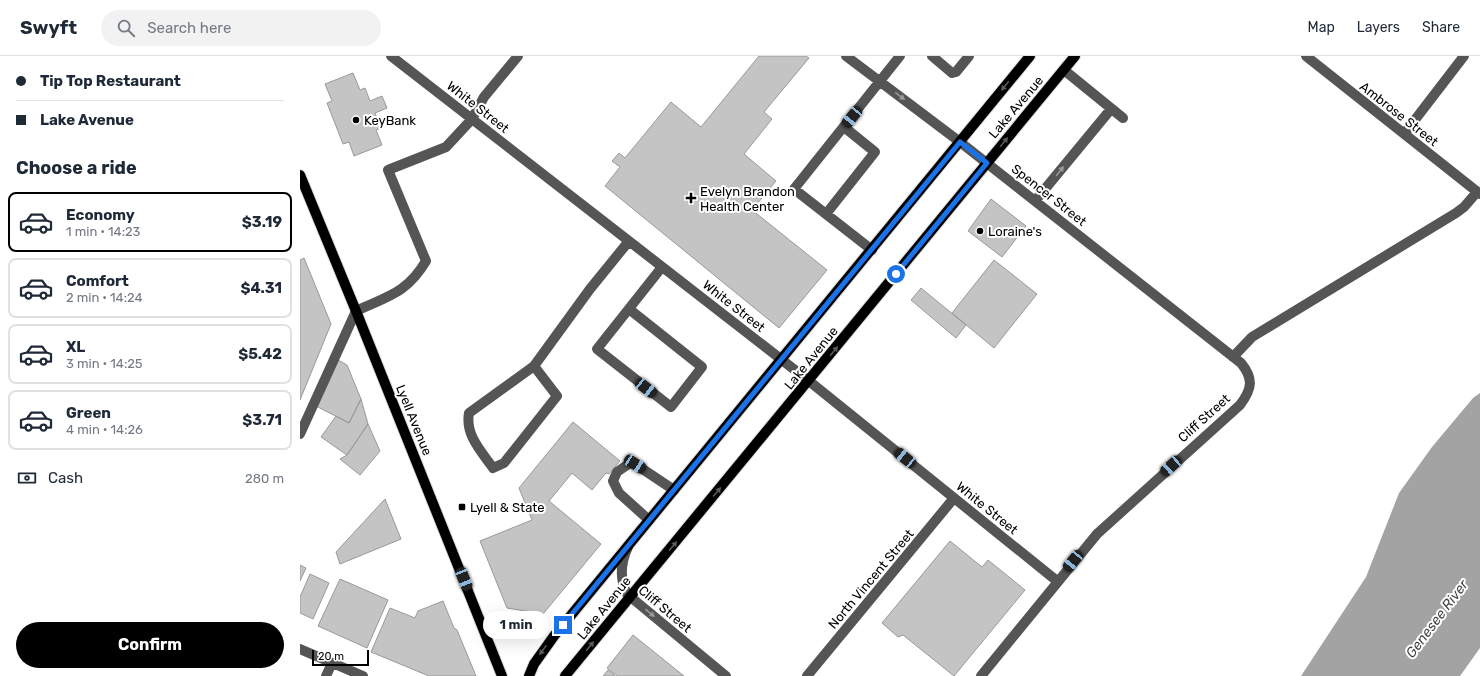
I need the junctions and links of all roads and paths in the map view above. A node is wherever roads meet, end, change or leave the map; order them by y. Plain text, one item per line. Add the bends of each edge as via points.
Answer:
1 (391, 56) edge
2 (518, 56) edge
3 (846, 56) edge
4 (900, 56) edge
5 (932, 56) edge
6 (969, 56) edge
7 (1030, 56) edge
8 (1075, 56) edge
9 (1306, 56) edge
10 (1464, 56) edge
11 (1064, 70) junction
12 (880, 81) junction
13 (1111, 108) junction
14 (1123, 118) dead end
15 (472, 119) junction
16 (844, 126) junction
17 (1404, 134) junction
18 (960, 142) junction
19 (987, 163) junction
20 (300, 175) edge
21 (1478, 193) edge
22 (1036, 201) junction
23 (826, 214) junction
24 (629, 241) junction
25 (872, 250) junction
26 (662, 267) junction
27 (629, 309) junction
28 (356, 311) junction
29 (1233, 357) junction
30 (782, 360) junction
31 (534, 366) junction
32 (809, 381) junction
33 (300, 434) edge
34 (674, 490) junction
35 (954, 498) junction
36 (649, 520) junction
37 (629, 545) junction
38 (1057, 581) junction
39 (630, 597) junction
40 (300, 649) edge
41 (332, 663) junction
42 (326, 676) edge
43 (363, 676) edge
44 (502, 676) edge
45 (529, 676) edge
46 (565, 676) edge
47 (726, 676) edge
48 (807, 676) edge
49 (981, 676) edge

1 - 15 street, White Street
2 - 15 street via 484,97
3 - 12 street, Spencer Street
4 - 12 street
5 - 6 street via 952,73 956,72
7 -> 18 main road, Lake Avenue
8 - 11 main road, Lake Avenue
9 - 17 street, Ambrose Street
10 - 17 street
11 - 13 street
19 -> 11 main road, Lake Avenue
12 - 16 street
12 -> 18 street, Spencer Street
13 - 14 street
22 -> 13 street
15 - 24 street, White Street
15 - 28 street via 446,147 388,170 426,261 413,280 402,290
16 - 23 street via 875,152
16 - 23 street via 794,189
17 - 21 street, Ambrose Street
18 - 19 street, Spencer Street
18 - 25 main road, Lake Avenue
19 - 22 street, Spencer Street
32 -> 19 main road, Lake Avenue
20 - 28 main road, Lyell Avenue
21 - 29 street via 1456,213 1252,337
22 - 29 street, Spencer Street
23 - 25 street
24 - 26 street, White Street
24 - 31 street via 590,289
25 - 30 main road, Lake Avenue
26 - 27 street
26 - 30 street, White Street
27 - 27 street via 597,349 671,407 702,367
28 - 33 street
28 - 44 main road, Lyell Avenue
29 - 38 street, Cliff Street via 1247,371 1250,378 1248,394 1113,518
30 - 32 street, White Street
30 - 34 main road, Lake Avenue
31 - 31 street via 469,413 467,422 474,442 493,468 504,463 557,396
32 - 35 street, White Street
39 -> 32 main road, Lake Avenue
34 - 36 main road, Lake Avenue
34 - 36 street via 635,464 630,463 617,472 613,481 619,493
35 - 38 street, White Street
35 - 48 street, North Vincent Street
36 - 37 main road, Lake Avenue
37 - 39 street, Cliff Street via 623,562 622,577 624,588
37 -> 45 main road, Lake Avenue via 554,636 534,664
38 - 49 street, Cliff Street
46 -> 39 main road, Lake Avenue
39 -> 47 street, Cliff Street
40 - 41 street
41 - 42 street
41 - 43 street

